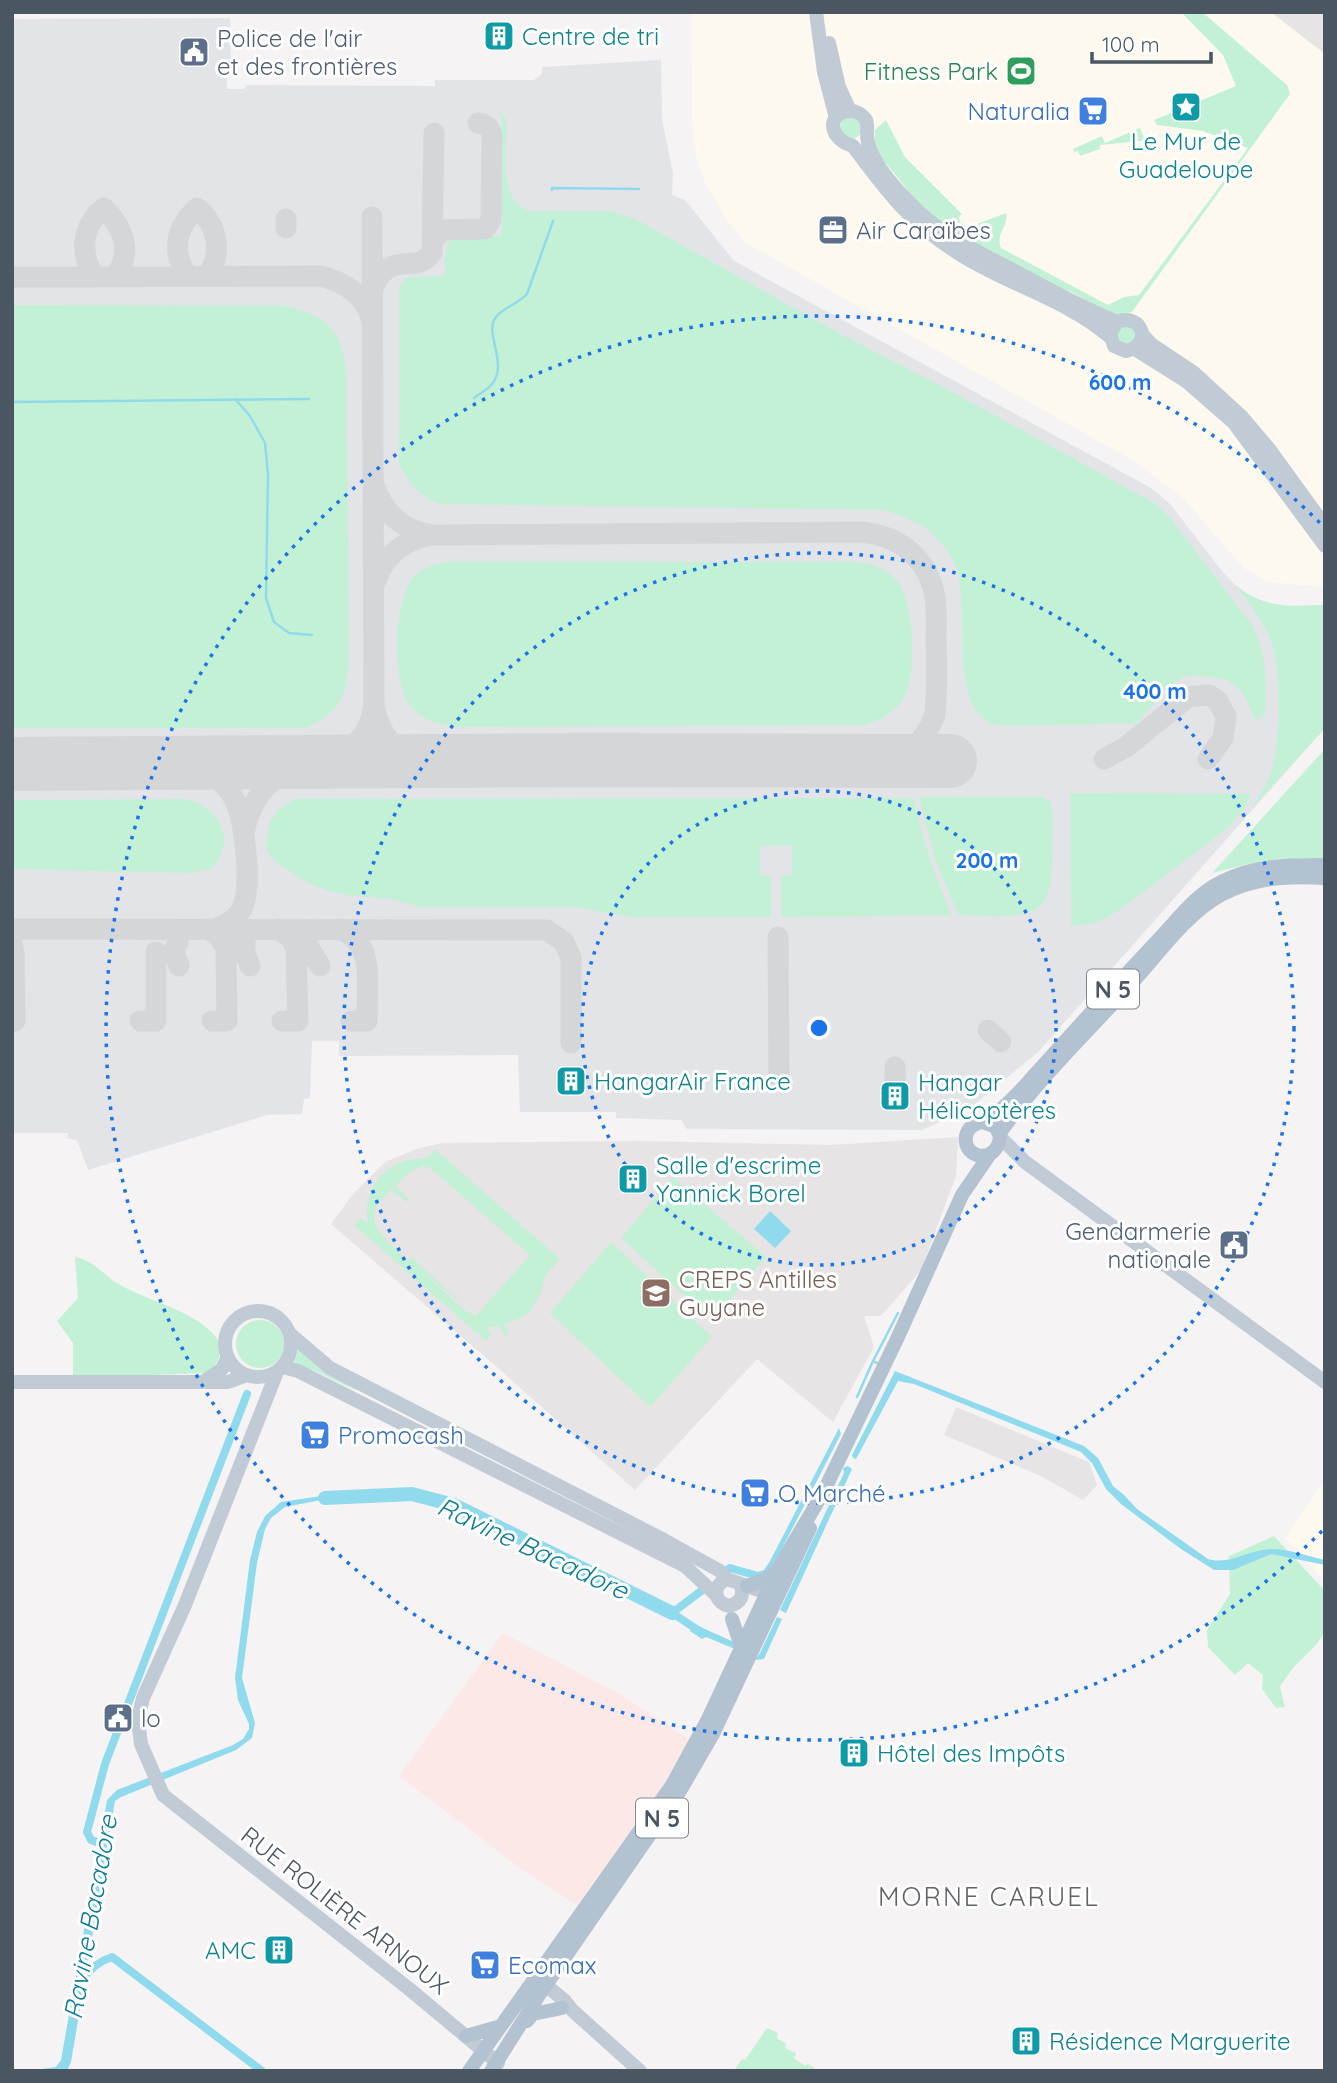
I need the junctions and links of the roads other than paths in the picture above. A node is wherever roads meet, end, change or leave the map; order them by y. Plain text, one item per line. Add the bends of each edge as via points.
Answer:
1 (816, 12) edge
2 (825, 12) edge
3 (850, 111) junction
4 (836, 118) junction
5 (866, 135) junction
6 (850, 145) junction
7 (1117, 322) junction
8 (1142, 334) junction
9 (1110, 337) junction
10 (1135, 349) junction
11 (1325, 526) edge
12 (1325, 546) edge
13 (1325, 865) edge
14 (1325, 878) edge
15 (982, 1122) junction
16 (1000, 1135) junction
17 (971, 1151) junction
18 (991, 1154) junction
19 (1025, 1162) junction
20 (962, 1195) junction
21 (289, 1333) junction
22 (228, 1357) junction
23 (280, 1369) junction
24 (249, 1375) junction
25 (12, 1382) edge
26 (203, 1382) junction
27 (1325, 1382) edge
28 (264, 1407) junction
29 (823, 1493) junction
30 (778, 1569) junction
31 (732, 1579) junction
32 (714, 1593) junction
33 (767, 1593) junction
34 (773, 1609) junction
35 (732, 1619) junction
36 (753, 1637) junction
37 (742, 1649) junction
38 (538, 1984) junction
39 (568, 2010) junction
40 (498, 2028) junction
41 (466, 2036) junction
42 (512, 2038) junction
43 (484, 2052) junction
44 (494, 2067) edge
45 (469, 2071) edge
46 (640, 2071) edge

1 - 4 main road
2 - 3 main road via 834,69
3 - 4 main road
3 - 5 main road via 864,118
4 - 6 main road via 834,134
5 - 6 main road
5 - 7 main road via 882,172 925,218 971,248
6 - 9 main road via 894,201 935,238
7 - 8 main road via 1133,321
7 - 9 main road
8 - 10 main road
8 - 11 main road via 1194,372 1242,417
9 - 10 main road via 1117,349
10 - 12 main road via 1186,381 1234,423
13 - 15 main road, N 5 via 1253,870 1205,892 1017,1094
14 - 16 main road, N 5 via 1273,877 1213,900 1050,1072
15 - 16 main road
15 - 17 main road via 967,1132
16 - 18 main road
16 - 19 main road
17 - 18 main road
17 - 20 main road, N 5
18 - 19 main road
18 - 20 main road, N 5
19 - 27 main road
20 - 29 main road, N 5
21 - 22 main road via 277,1317 264,1311 248,1312 229,1329 225,1339
21 - 23 main road via 289,1354
21 - 31 main road via 330,1368
22 - 24 main road
22 - 26 main road via 222,1369
23 - 24 main road
23 - 28 main road
23 - 32 main road via 298,1371 562,1502 685,1566
24 - 26 main road via 228,1382
24 - 28 main road
25 - 26 main road
28 - 41 main road, RUE ROLIÈRE ARNOUX via 143,1698 138,1720 141,1744 163,1795
29 - 30 main road, N 5
29 - 34 main road, N 5
30 - 31 main road via 765,1580
30 - 33 main road, N 5
31 - 32 main road via 718,1584
31 - 32 main road via 743,1595 739,1601 729,1606
31 - 33 main road
32 - 35 main road
33 - 34 main road
33 - 36 main road, N 5
34 - 36 main road, N 5
35 - 36 main road
35 - 37 main road
36 - 37 main road, N 5
36 - 38 main road, N 5 via 713,1734 680,1791
37 - 38 main road, N 5 via 672,1785
38 - 39 main road
38 - 40 main road, N 5
38 - 42 main road, N 5
39 - 42 main road via 533,2014
39 - 46 main road
40 - 41 main road
40 - 43 main road, N 5
41 - 43 main road, RUE ROLIÈRE ARNOUX
42 - 44 main road, N 5
43 - 44 main road, RUE ROLIÈRE ARNOUX
43 - 45 main road, N 5

